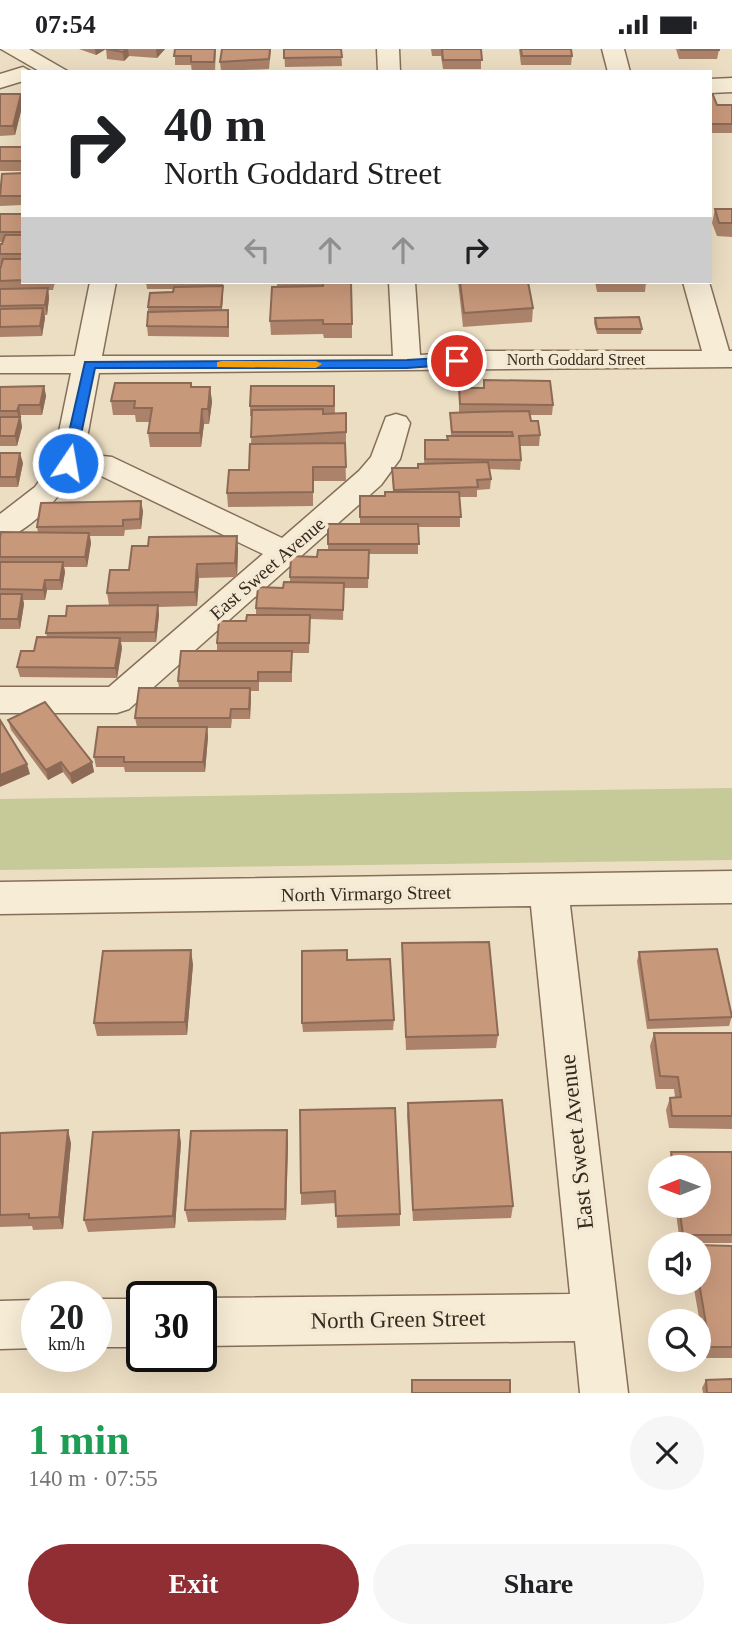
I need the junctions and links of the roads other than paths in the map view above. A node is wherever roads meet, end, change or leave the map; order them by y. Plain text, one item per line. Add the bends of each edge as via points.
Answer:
1 (12, 49) edge
2 (388, 49) edge
3 (613, 49) edge
4 (44, 70) edge
5 (390, 70) edge
6 (619, 70) edge
7 (21, 75) edge
8 (0, 81) edge
9 (732, 85) edge
10 (712, 86) edge
11 (103, 284) edge
12 (402, 284) edge
13 (697, 284) edge
14 (725, 359) edge
15 (407, 364) junction
16 (0, 365) edge
17 (89, 365) junction
18 (396, 423) dead end
19 (68, 463) junction
20 (0, 530) edge
21 (285, 552) junction
22 (0, 700) edge
23 (732, 887) edge
24 (550, 890) junction
25 (0, 898) edge
26 (595, 1317) junction
27 (217, 1322) edge
28 (21, 1324) edge
29 (0, 1325) edge
30 (604, 1393) edge

1 - 4 street
2 - 5 street
3 - 6 street
7 - 8 street
9 - 10 street
11 - 17 street
12 - 15 street
13 - 14 street
14 - 15 street, North Goddard Street via 482,359
15 - 17 street, North Goddard Street
16 - 17 street, North Goddard Street
17 - 19 street
18 - 21 street, East Sweet Avenue via 378,469
19 - 20 street via 46,494
19 - 21 street via 101,464
21 - 22 street, East Sweet Avenue via 117,699
23 - 24 street, North Virmargo Street
24 - 25 street, North Virmargo Street
24 - 26 street, East Sweet Avenue
26 - 27 street, North Green Street
26 - 30 street, East Sweet Avenue
28 - 29 street

